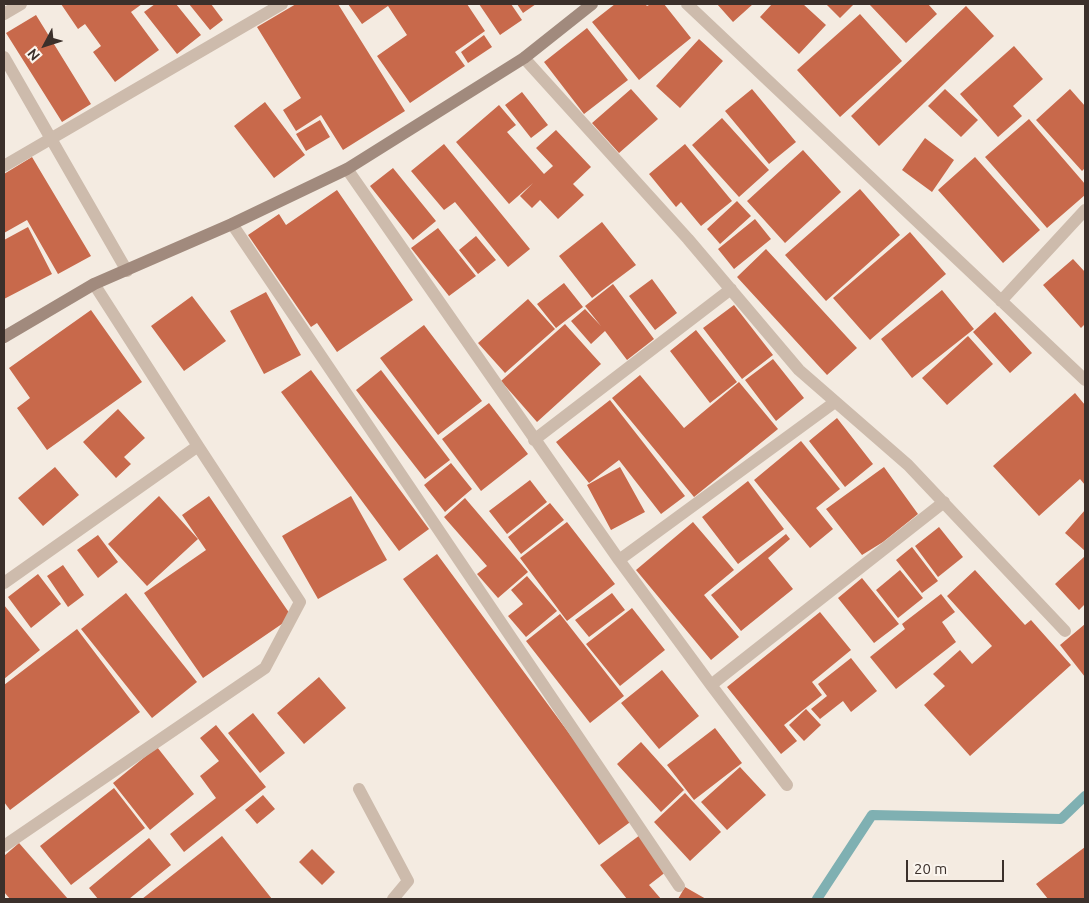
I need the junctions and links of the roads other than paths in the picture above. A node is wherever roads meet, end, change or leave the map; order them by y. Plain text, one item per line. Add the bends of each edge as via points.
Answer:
1 (21, 4) edge
2 (282, 4) edge
3 (592, 4) edge
4 (687, 4) edge
5 (4, 14) edge
6 (4, 57) edge
7 (524, 58) junction
8 (51, 139) junction
9 (4, 166) edge
10 (347, 169) junction
11 (1085, 210) edge
12 (232, 224) junction
13 (127, 271) junction
14 (94, 284) junction
15 (731, 289) junction
16 (1001, 302) junction
17 (4, 337) edge
18 (1085, 380) edge
19 (835, 402) junction
20 (534, 440) junction
21 (198, 446) junction
22 (944, 502) junction
23 (619, 560) junction
24 (4, 582) edge
25 (1065, 631) dead end
26 (711, 686) junction
27 (788, 785) dead end
28 (359, 788) dead end
29 (4, 846) edge
30 (679, 886) dead end
31 (393, 899) edge

1 - 5 street
2 - 8 street
3 - 7 street
4 - 16 street
6 - 8 street
7 - 10 street
7 - 15 street
8 - 9 street
8 - 13 street
10 - 12 street
10 - 20 street
11 - 16 street
12 - 13 street
12 - 30 street
13 - 14 street
14 - 17 street
14 - 21 street
15 - 19 street via 798,370
15 - 20 street
16 - 18 street
19 - 22 street via 908,465
19 - 23 street
20 - 23 street
21 - 24 street
21 - 29 street via 300,602 265,668
22 - 25 street
22 - 26 street
23 - 26 street
26 - 27 street
28 - 31 street via 408,881

